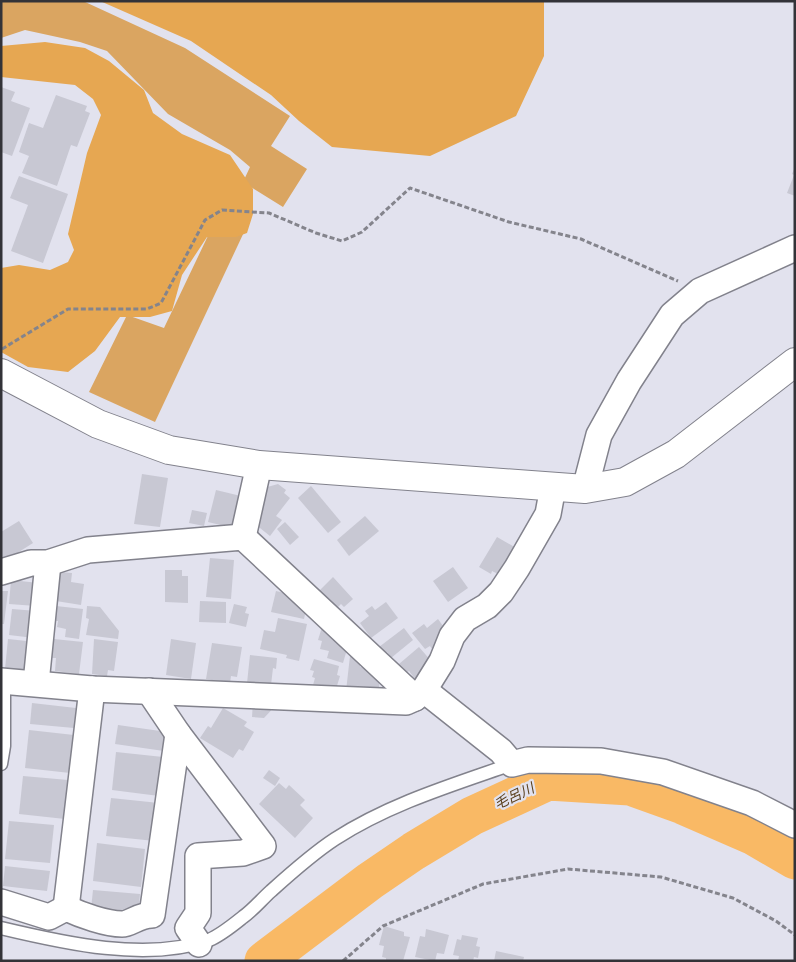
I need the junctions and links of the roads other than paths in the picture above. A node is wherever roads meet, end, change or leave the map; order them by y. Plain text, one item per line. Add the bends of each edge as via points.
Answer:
1 (795, 248) edge
2 (795, 362) edge
3 (1, 372) edge
4 (259, 465) junction
5 (553, 487) junction
6 (585, 489) junction
7 (243, 537) junction
8 (48, 564) junction
9 (1, 572) edge
10 (2, 682) edge
11 (36, 684) junction
12 (92, 688) junction
13 (148, 691) junction
14 (420, 694) junction
15 (178, 734) junction
16 (1, 764) edge
17 (512, 764) junction
18 (795, 825) edge
19 (1, 902) edge
20 (66, 908) junction
21 (1, 928) edge
22 (199, 944) junction

1 - 6 street via 700,290 672,315 599,434
2 - 6 street via 676,454 626,482
3 - 4 street via 98,424 169,450
4 - 5 street
4 - 7 street
5 - 6 street
5 - 14 street via 548,514 529,550 502,592 465,620 452,636 442,661
7 - 8 street via 88,550
7 - 14 street
8 - 9 street via 31,563
8 - 11 street
10 - 11 street
10 - 16 lane via 4,746
11 - 12 street
12 - 13 street
12 - 20 street
13 - 14 street via 406,702
13 - 15 street
14 - 17 street via 501,751
15 - 20 street via 152,915 142,915 124,924 85,916
15 - 22 street via 263,846 243,853 198,856 198,913 188,928
17 - 18 street via 528,760 601,761 663,772 752,804
17 - 22 lane via 386,810 335,839 308,858 244,917
19 - 20 street via 49,917
21 - 22 lane via 78,946 158,953

